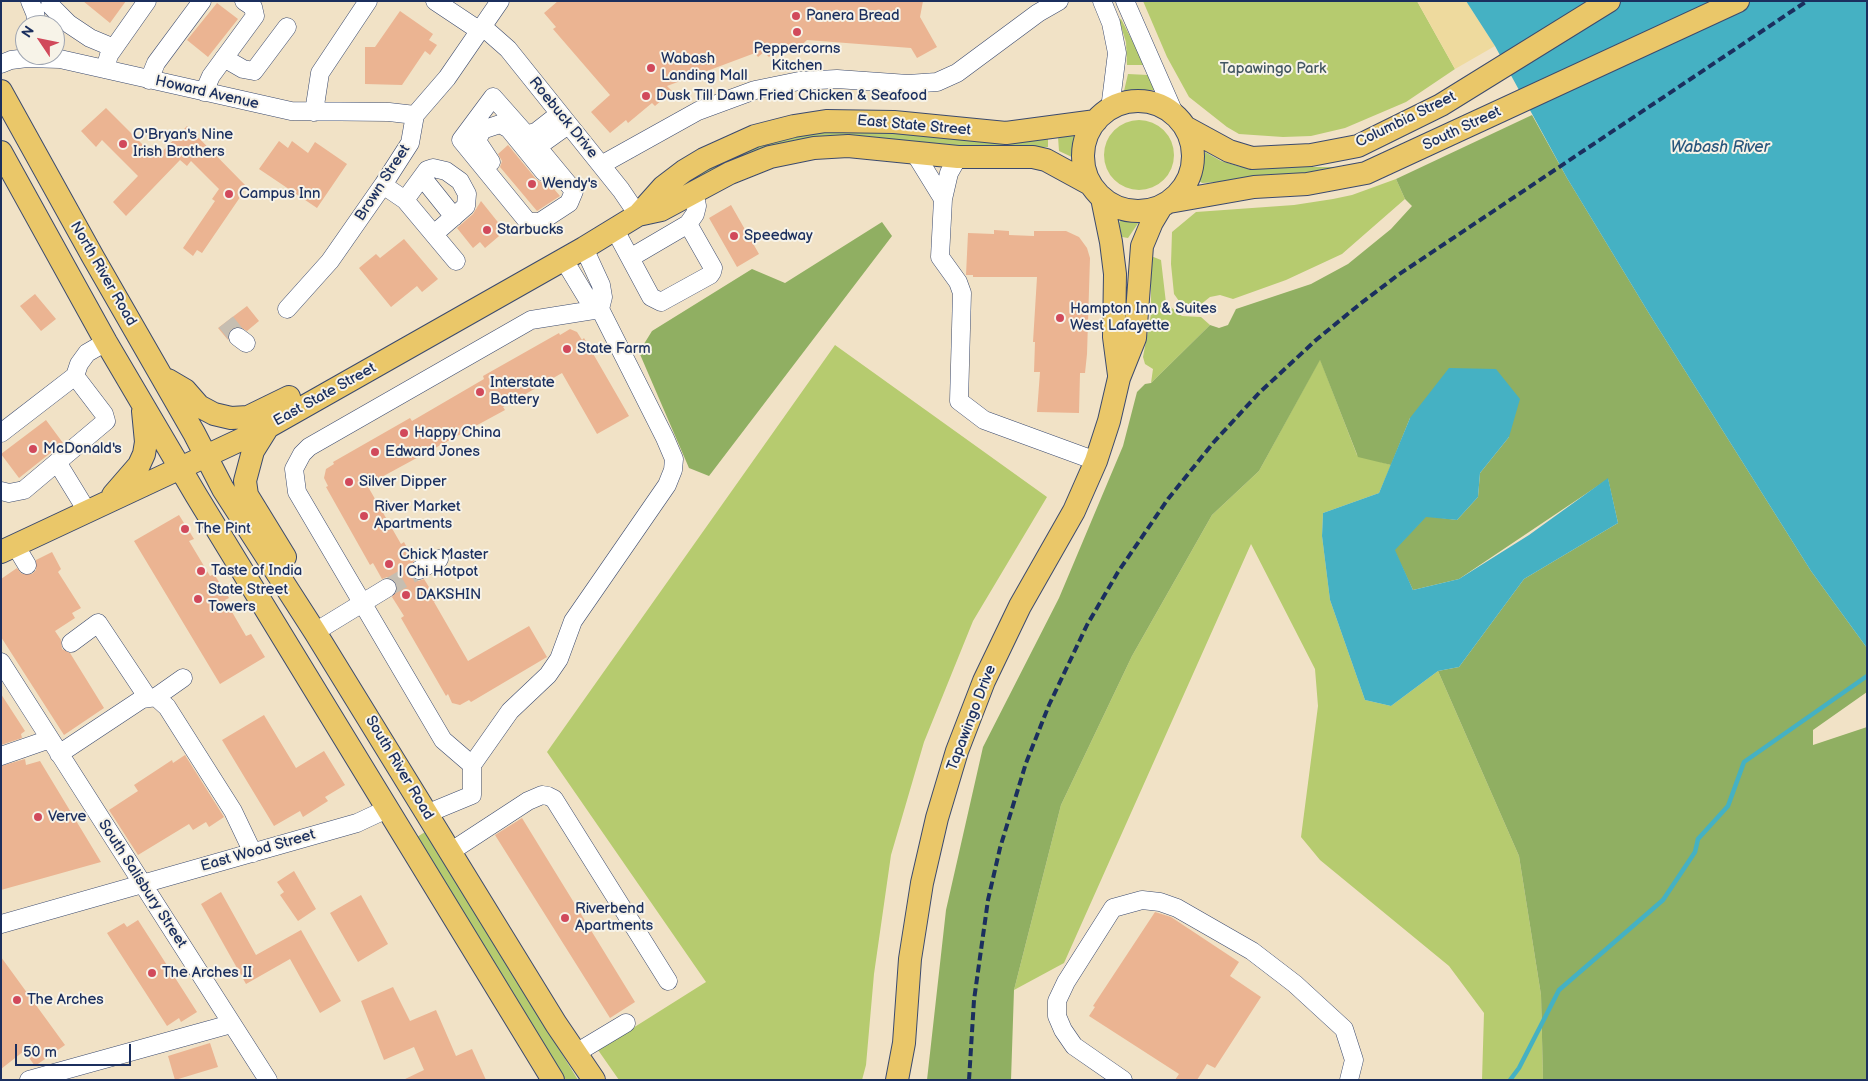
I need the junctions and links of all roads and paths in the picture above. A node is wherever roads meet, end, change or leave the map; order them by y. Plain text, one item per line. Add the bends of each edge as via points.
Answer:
1 (147, 1) edge
2 (202, 1) edge
3 (244, 1) edge
4 (368, 1) edge
5 (500, 1) edge
6 (1059, 1) edge
7 (1102, 1) edge
8 (1125, 1) edge
9 (1609, 1) edge
10 (1738, 1) edge
11 (438, 2) edge
12 (41, 9) edge
13 (287, 27) dead end
14 (482, 29) junction
15 (114, 48) junction
16 (224, 58) junction
17 (15, 60) edge
18 (65, 60) edge
19 (1, 64) edge
20 (105, 69) junction
21 (149, 80) junction
22 (1, 91) edge
23 (204, 92) junction
24 (314, 112) junction
25 (415, 115) junction
26 (1103, 115) junction
27 (564, 119) junction
28 (1180, 122) junction
29 (1, 152) edge
30 (914, 152) junction
31 (958, 157) junction
32 (601, 166) junction
33 (422, 177) junction
34 (383, 185) junction
35 (1096, 191) junction
36 (694, 192) junction
37 (943, 199) junction
38 (405, 200) junction
39 (569, 203) junction
40 (1165, 204) junction
41 (638, 215) junction
42 (454, 217) junction
43 (540, 222) junction
44 (688, 224) junction
45 (615, 230) junction
46 (434, 234) junction
47 (584, 248) junction
48 (630, 258) junction
49 (564, 260) junction
50 (456, 261) dead end
51 (287, 309) dead end
52 (600, 309) junction
53 (106, 342) junction
54 (367, 371) junction
55 (75, 376) junction
56 (162, 376) junction
57 (1119, 378) junction
58 (140, 400) junction
59 (268, 426) junction
60 (1, 433) edge
61 (206, 456) junction
62 (1096, 461) junction
63 (57, 462) junction
64 (182, 468) junction
65 (1, 491) edge
66 (107, 502) junction
67 (87, 511) junction
68 (8, 548) edge
69 (440, 559) dead end
70 (27, 565) dead end
71 (419, 570) tunnel mouth
72 (387, 588) tunnel mouth
73 (294, 600) junction
74 (362, 602) junction
75 (274, 620) junction
76 (316, 632) junction
77 (71, 643) dead end
78 (1, 662) edge
79 (183, 678) dead end
80 (152, 697) junction
81 (50, 739) junction
82 (60, 754) junction
83 (1, 756) edge
84 (472, 766) junction
85 (380, 813) junction
86 (426, 814) junction
87 (450, 852) junction
88 (253, 853) junction
89 (143, 884) junction
90 (1, 924) edge
91 (668, 981) dead end
92 (626, 1023) dead end
93 (231, 1024) junction
94 (576, 1053) junction
95 (29, 1080) edge
96 (268, 1080) edge
97 (553, 1080) edge
98 (594, 1080) edge
99 (897, 1080) edge
100 (1123, 1080) edge
101 (1349, 1080) edge

1 - 15 street
2 - 21 street via 156,64
3 - 16 street via 253,7 255,16
4 - 24 street via 320,74
5 - 14 street
6 - 32 street via 957,72 937,82 908,84 837,79 799,81 755,90 698,111
7 - 26 street via 1111,23 1116,53
8 - 28 street
9 - 28 main road, Columbia Street via 1441,105 1358,146 1311,155 1252,158 1229,151
10 - 40 main road, South Street via 1366,174 1307,184 1254,187
11 - 14 street, Roebuck Drive
12 - 15 street
13 - 16 street via 254,71 243,69
14 - 25 street via 447,78
14 - 27 street, Roebuck Drive via 508,49
15 - 20 street
16 - 23 street
17 - 19 street, Howard Avenue
18 - 20 street, Howard Avenue
20 - 21 street, Howard Avenue
21 - 23 street, Howard Avenue
22 - 56 main road, North River Road
23 - 24 street, Howard Avenue via 268,107
24 - 25 street, Howard Avenue
25 - 34 street, Brown Street via 410,144
26 - 28 main road via 1126,102 1144,101 1160,106
26 - 35 main road via 1087,135 1083,151 1084,168
26 - 41 main road, East State Street via 1006,133 865,120 794,126 755,136 704,159 663,188
27 - 32 street, Roebuck Drive
27 - 39 street via 540,150 574,192
27 - 43 street via 529,134 493,97 461,140 528,222
28 - 40 main road via 1193,143 1192,173 1184,186
29 - 53 main road, North River Road
30 - 31 main road, East State Street
30 - 36 main road, East State Street via 848,146 814,148 770,157
30 - 37 street
31 - 35 main road, East State Street via 1033,157 1046,160
31 - 37 street via 949,173
32 - 41 street, Roebuck Drive
33 - 38 street
33 - 42 street
33 - 42 street via 427,170 440,169 452,174 465,187 466,206
34 - 38 street
34 - 51 street, Brown Street via 330,261
35 - 40 main road via 1114,206 1128,210 1143,211
35 - 57 main road, Tapawingo Drive via 1111,242 1115,274 1114,337
36 - 41 main road, East State Street via 662,210
36 - 44 street via 697,206
37 - 62 street via 940,257 962,293 959,401 984,420
38 - 46 street
39 - 43 street
39 - 43 street via 508,129 500,124 482,130 477,141 482,151
40 - 57 main road, Tapawingo Drive via 1142,246 1135,338
41 - 45 main road, East State Street
42 - 46 street
44 - 48 street
44 - 48 street via 713,268 710,275 658,302
45 - 47 main road, East State Street
45 - 48 street
46 - 50 street
47 - 49 main road, East State Street
47 - 52 street via 601,285
49 - 52 street via 586,298
49 - 54 main road, East State Street
52 - 74 street via 531,320 309,447 302,454 294,468 297,492
52 - 84 street via 665,438 674,458 673,470 667,485 573,621 559,659 548,675 510,711
53 - 55 street via 87,353
53 - 58 main road, North River Road
54 - 56 main road via 327,377 266,410 248,417 231,418 199,406 185,390
54 - 59 main road, East State Street
55 - 60 street
55 - 63 street via 106,421
56 - 61 main road, North River Road
57 - 62 main road, Tapawingo Drive
58 - 64 main road, North River Road
58 - 66 main road via 146,425 144,454 139,465
59 - 61 main road, East State Street
59 - 73 main road via 246,470 247,495 284,556
61 - 64 main road, East State Street
61 - 73 main road, South River Road
62 - 99 main road, Tapawingo Drive via 1074,511 1020,606 984,681 956,751 922,883
63 - 65 street via 24,490
63 - 67 street
64 - 66 main road, East State Street
64 - 75 main road, South River Road
66 - 67 main road, East State Street
67 - 68 main road, East State Street
68 - 70 street
69 - 71 street
72 - 74 street
73 - 76 main road, South River Road
74 - 76 street
74 - 84 street via 443,740
75 - 85 main road, South River Road
75 - 86 main road via 323,678 402,801 414,813
76 - 86 main road, South River Road
77 - 80 street via 98,624
78 - 81 street, South Salisbury Street
79 - 80 street
80 - 82 street via 142,699
80 - 88 street via 167,707 233,811
81 - 82 street, South Salisbury Street
81 - 83 street
82 - 89 street, South Salisbury Street
84 - 86 street via 472,795
85 - 88 street, East Wood Street
85 - 97 main road, South River Road
86 - 87 main road, South River Road
87 - 91 street via 528,801 542,795 554,799
87 - 94 main road, South River Road
88 - 89 street, East Wood Street
89 - 90 street, East Wood Street
89 - 93 street, South Salisbury Street
92 - 94 street
93 - 95 street
93 - 96 street, South Salisbury Street
94 - 98 main road, South River Road
100 - 101 street via 1074,1046 1057,1016 1057,1000 1113,908 1142,900 1178,908 1252,951 1295,984 1344,1029 1354,1060

